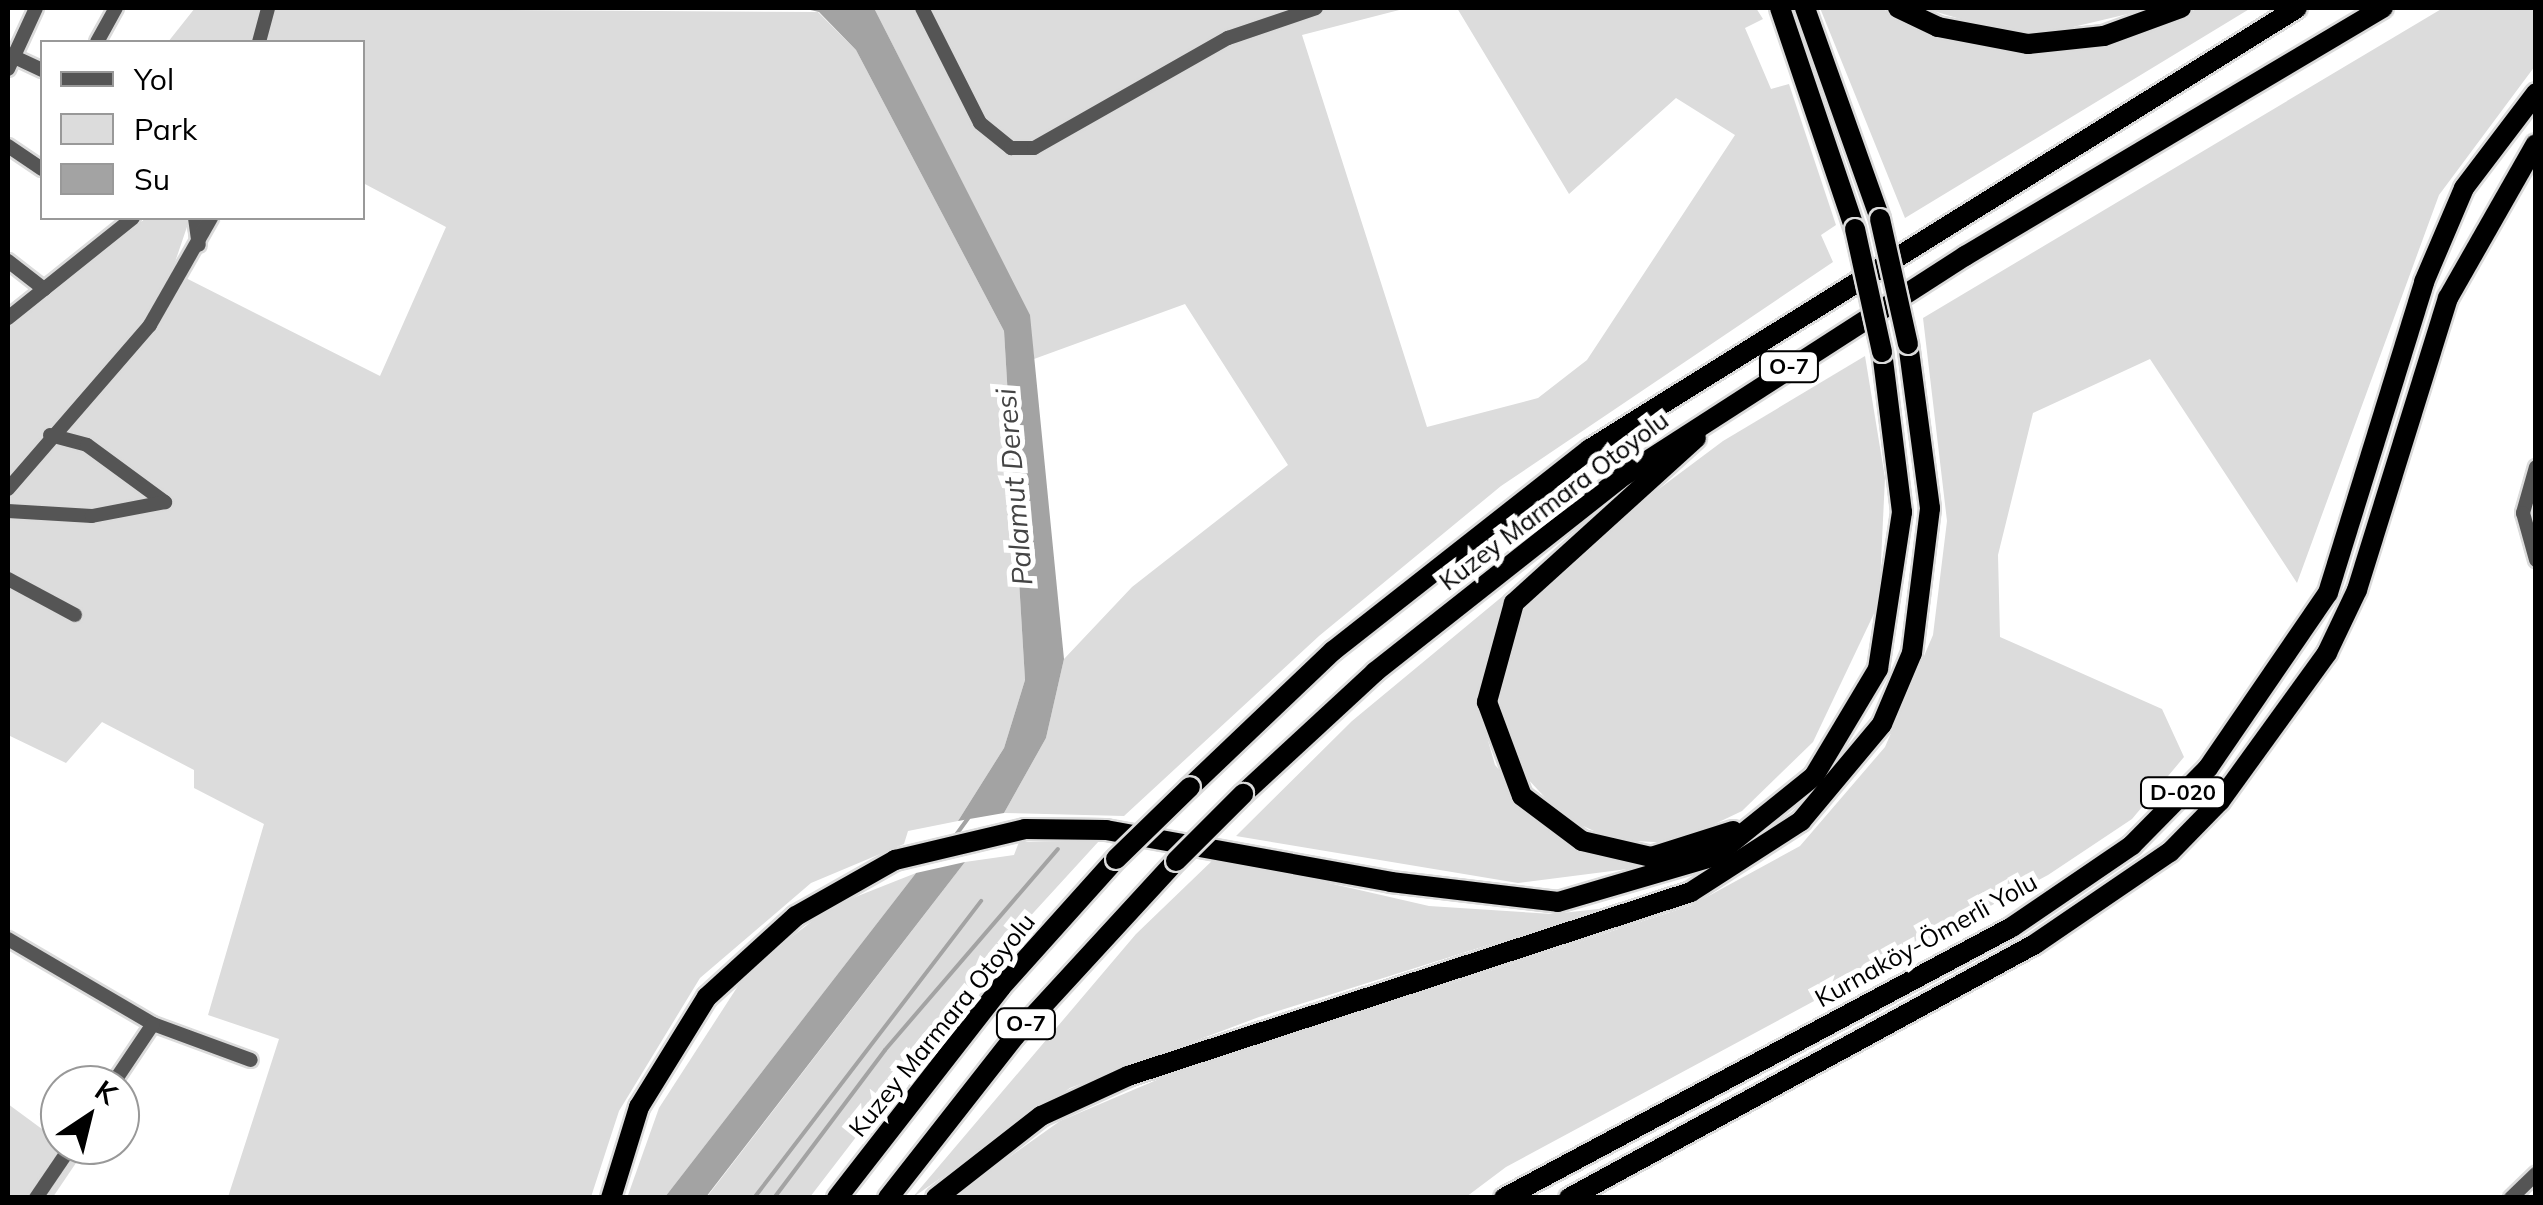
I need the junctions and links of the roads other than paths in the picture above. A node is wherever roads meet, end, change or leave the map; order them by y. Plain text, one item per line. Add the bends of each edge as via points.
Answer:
1 (36, 8) edge
2 (116, 8) edge
3 (268, 8) edge
4 (922, 8) edge
5 (1316, 8) edge
6 (1768, 8) edge
7 (1780, 8) edge
8 (1806, 8) edge
9 (1898, 8) edge
10 (2181, 8) edge
11 (2297, 8) edge
12 (2383, 8) edge
13 (98, 40) edge
14 (260, 40) edge
15 (10, 60) edge
16 (1801, 62) junction
17 (40, 69) edge
18 (2536, 93) edge
19 (2536, 144) edge
20 (8, 146) edge
21 (40, 168) edge
22 (100, 220) edge
23 (130, 220) edge
24 (195, 220) edge
25 (210, 220) edge
26 (110, 231) junction
27 (199, 246) junction
28 (8, 261) edge
29 (44, 288) junction
30 (8, 318) edge
31 (1747, 391) junction
32 (50, 435) junction
33 (2536, 467) edge
34 (8, 489) edge
35 (8, 511) edge
36 (2536, 560) edge
37 (8, 579) edge
38 (75, 615) dead end
39 (1788, 802) junction
40 (8, 938) edge
41 (153, 1024) junction
42 (251, 1060) dead end
43 (125, 1065) edge
44 (58, 1165) edge
45 (2536, 1174) edge
46 (36, 1198) edge
47 (611, 1198) edge
48 (837, 1198) edge
49 (888, 1198) edge
50 (936, 1198) edge
51 (1504, 1198) edge
52 (1569, 1198) edge
53 (2512, 1198) edge

1 - 15 street
2 - 13 street
3 - 14 street
4 - 5 street via 980,123 1003,145 1034,148 1228,38
6 - 16 highway
7 - 16 highway
8 - 50 highway, bridge via 1880,219 1908,344 1930,508 1912,653 1882,724 1802,822 1691,892 1128,1076 1041,1116
9 - 10 highway via 1938,27 2028,44 2104,36
11 - 48 highway, Kuzey Marmara Otoyolu / O-7, bridge via 1590,449 1333,651 1116,859 1000,987
12 - 31 highway, Kuzey Marmara Otoyolu / O-7
15 - 17 street
16 - 39 highway, bridge via 1855,229 1882,352 1902,512 1891,628 1847,727
18 - 51 highway, Kurnaköy-Ömerli Yolu / D-020 via 2464,188 2424,282 2328,593 2208,768 2132,845 2012,927
19 - 52 highway, D-020 via 2448,298 2357,590 2327,652 2220,801 2170,852 2035,944
20 - 21 street
22 - 26 street
23 - 26 street
24 - 27 street
25 - 27 street
26 - 29 street
27 - 32 street via 150,325
28 - 29 street
29 - 30 street
31 - 39 highway via 1514,603 1487,702 1522,796 1606,851 1691,849
31 - 49 highway, Kuzey Marmara Otoyolu / O-7, bridge via 1493,575 1243,794 1015,1036
32 - 34 street
32 - 35 street via 87,445 165,502 92,516
33 - 36 street via 2523,513
37 - 38 street
39 - 47 highway via 1716,856 1558,902 1392,882 1106,830 1025,829 896,860 796,916 707,997 639,1107
40 - 41 street
41 - 42 street
41 - 43 street
44 - 46 street
45 - 53 street

